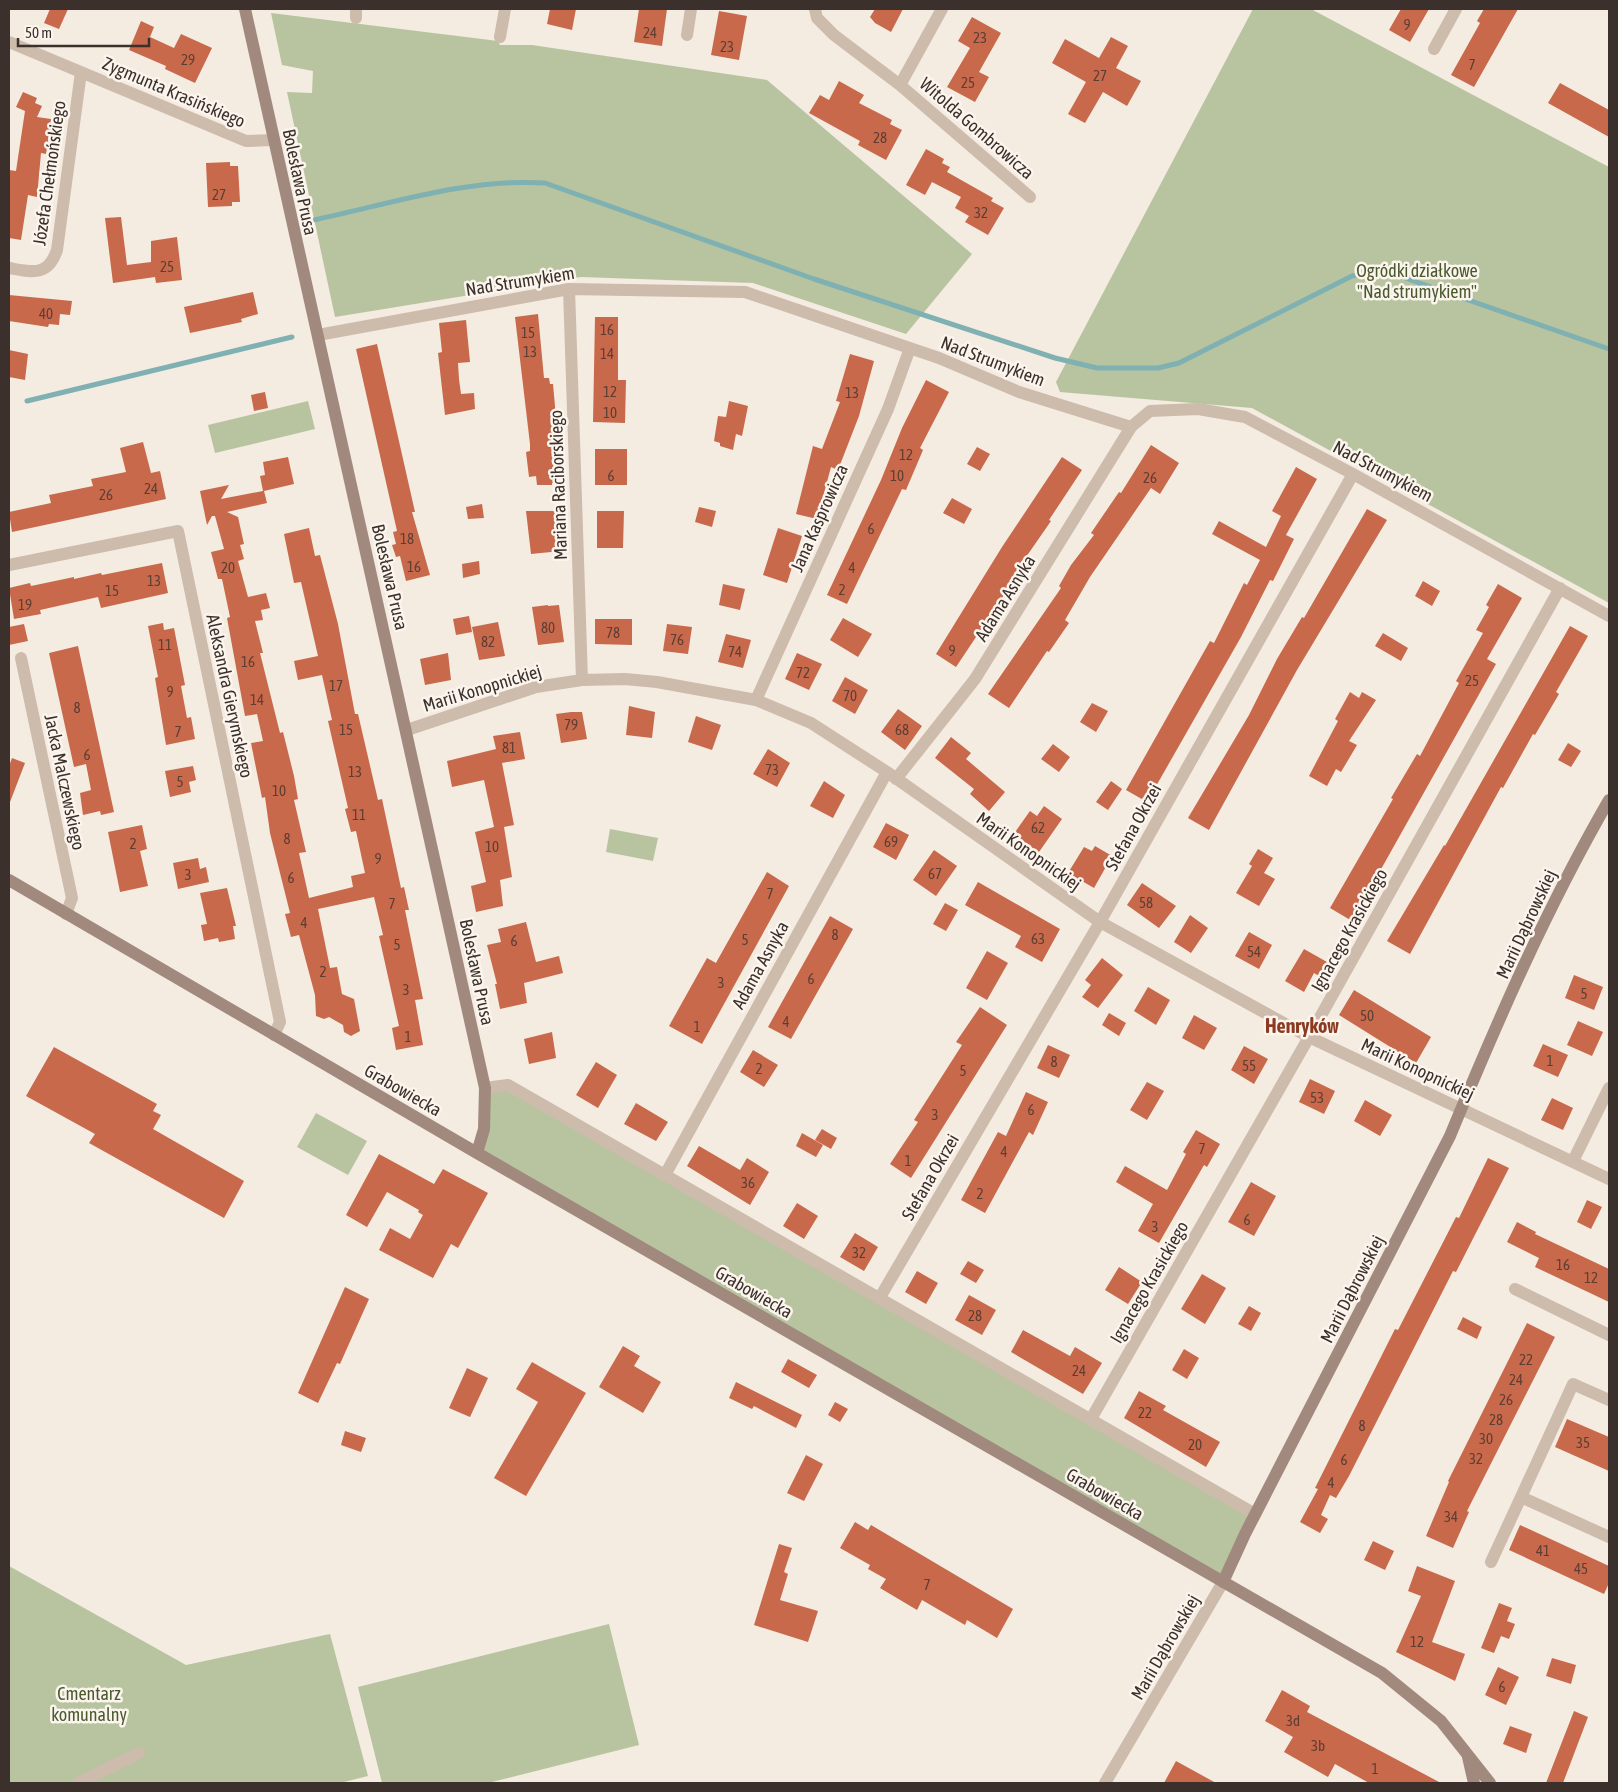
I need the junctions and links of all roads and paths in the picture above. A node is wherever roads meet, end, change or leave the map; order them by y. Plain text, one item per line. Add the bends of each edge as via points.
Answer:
1 (245, 9) edge
2 (505, 9) edge
3 (691, 9) edge
4 (942, 9) edge
5 (1456, 9) edge
6 (816, 13) edge
7 (687, 35) dead end
8 (500, 37) dead end
9 (9, 42) edge
10 (1434, 49) dead end
11 (81, 72) junction
12 (900, 85) junction
13 (273, 140) junction
14 (1030, 197) dead end
15 (9, 268) edge
16 (569, 288) junction
17 (318, 335) junction
18 (910, 348) junction
19 (1131, 427) junction
20 (1353, 474) junction
21 (9, 565) edge
22 (1560, 588) junction
23 (1609, 616) edge
24 (21, 658) dead end
25 (582, 680) junction
26 (756, 700) junction
27 (406, 730) junction
28 (891, 775) junction
29 (1609, 800) edge
30 (9, 880) edge
31 (66, 914) junction
32 (1100, 922) junction
33 (274, 1035) junction
34 (1309, 1038) junction
35 (485, 1088) junction
36 (1609, 1088) edge
37 (1461, 1108) junction
38 (477, 1153) junction
39 (1573, 1162) junction
40 (665, 1174) junction
41 (1609, 1179) edge
42 (1515, 1289) dead end
43 (879, 1299) junction
44 (1609, 1335) edge
45 (1609, 1400) edge
46 (1091, 1419) junction
47 (1521, 1497) junction
48 (1255, 1514) junction
49 (1609, 1537) edge
50 (1491, 1562) dead end
51 (1223, 1582) junction
52 (1467, 1752) junction
53 (139, 1753) dead end
54 (78, 1783) edge
55 (1105, 1783) edge
56 (1474, 1783) edge
57 (1490, 1783) edge

1 - 13 street, Bolesława Prusa
2 - 8 street
3 - 7 street
4 - 12 street, Witolda Gombrowicza
5 - 10 street
6 - 12 street, Witolda Gombrowicza via 834,35
9 - 11 street, Zygmunta Krasińskiego
11 - 13 street, Zygmunta Krasińskiego via 246,141
11 - 15 street, Józefa Chełmońskiego via 53,262 34,272
12 - 14 street, Witolda Gombrowicza
13 - 17 street, Bolesława Prusa
16 - 17 street, Nad Strumykiem
16 - 18 street, Nad Strumykiem via 745,292
16 - 25 street, Mariana Raciborskiego
17 - 27 street, Bolesława Prusa
18 - 19 street, Nad Strumykiem via 1019,392
18 - 26 street, Jana Kasprowicza via 888,409
19 - 20 street, Nad Strumykiem via 1150,411 1198,409 1245,417
19 - 28 street, Adama Asnyka via 975,679
20 - 22 street, Nad Strumykiem
20 - 32 street, Stefana Okrzei
21 - 33 street, Aleksandra Gierymskiego via 178,531 280,1022
22 - 23 street, Nad Strumykiem
22 - 34 street, Ignacego Krasickiego
24 - 31 street, Jacka Malczewskiego via 72,898
25 - 26 street, Marii Konopnickiej via 657,682
25 - 27 street, Marii Konopnickiej via 536,687
26 - 28 street, Marii Konopnickiej via 811,723
27 - 35 street, Bolesława Prusa
28 - 32 street, Marii Konopnickiej
28 - 40 street, Adama Asnyka
29 - 37 street, Marii Dąbrowskiej via 1542,927
30 - 31 street, Grabowiecka
31 - 33 street, Grabowiecka
32 - 34 street, Marii Konopnickiej
32 - 43 street, Stefana Okrzei
33 - 38 street, Grabowiecka
34 - 37 street, Marii Konopnickiej
34 - 46 street, Ignacego Krasickiego
35 - 38 street, Bolesława Prusa via 484,1130
35 - 40 street via 508,1086
36 - 39 street
37 - 39 street, Marii Konopnickiej
37 - 48 street, Marii Dąbrowskiej via 1450,1136
38 - 51 street, Grabowiecka
39 - 41 street, Marii Konopnickiej
40 - 43 street
42 - 44 street
43 - 46 street
45 - 47 street via 1573,1384
46 - 48 street
47 - 49 street
47 - 50 street
48 - 51 street, Marii Dąbrowskiej
51 - 52 street, Grabowiecka via 1382,1673 1441,1721
51 - 55 street, Marii Dąbrowskiej
52 - 56 street, Grabowiecka
52 - 57 street, Grabowiecka
53 - 54 street

